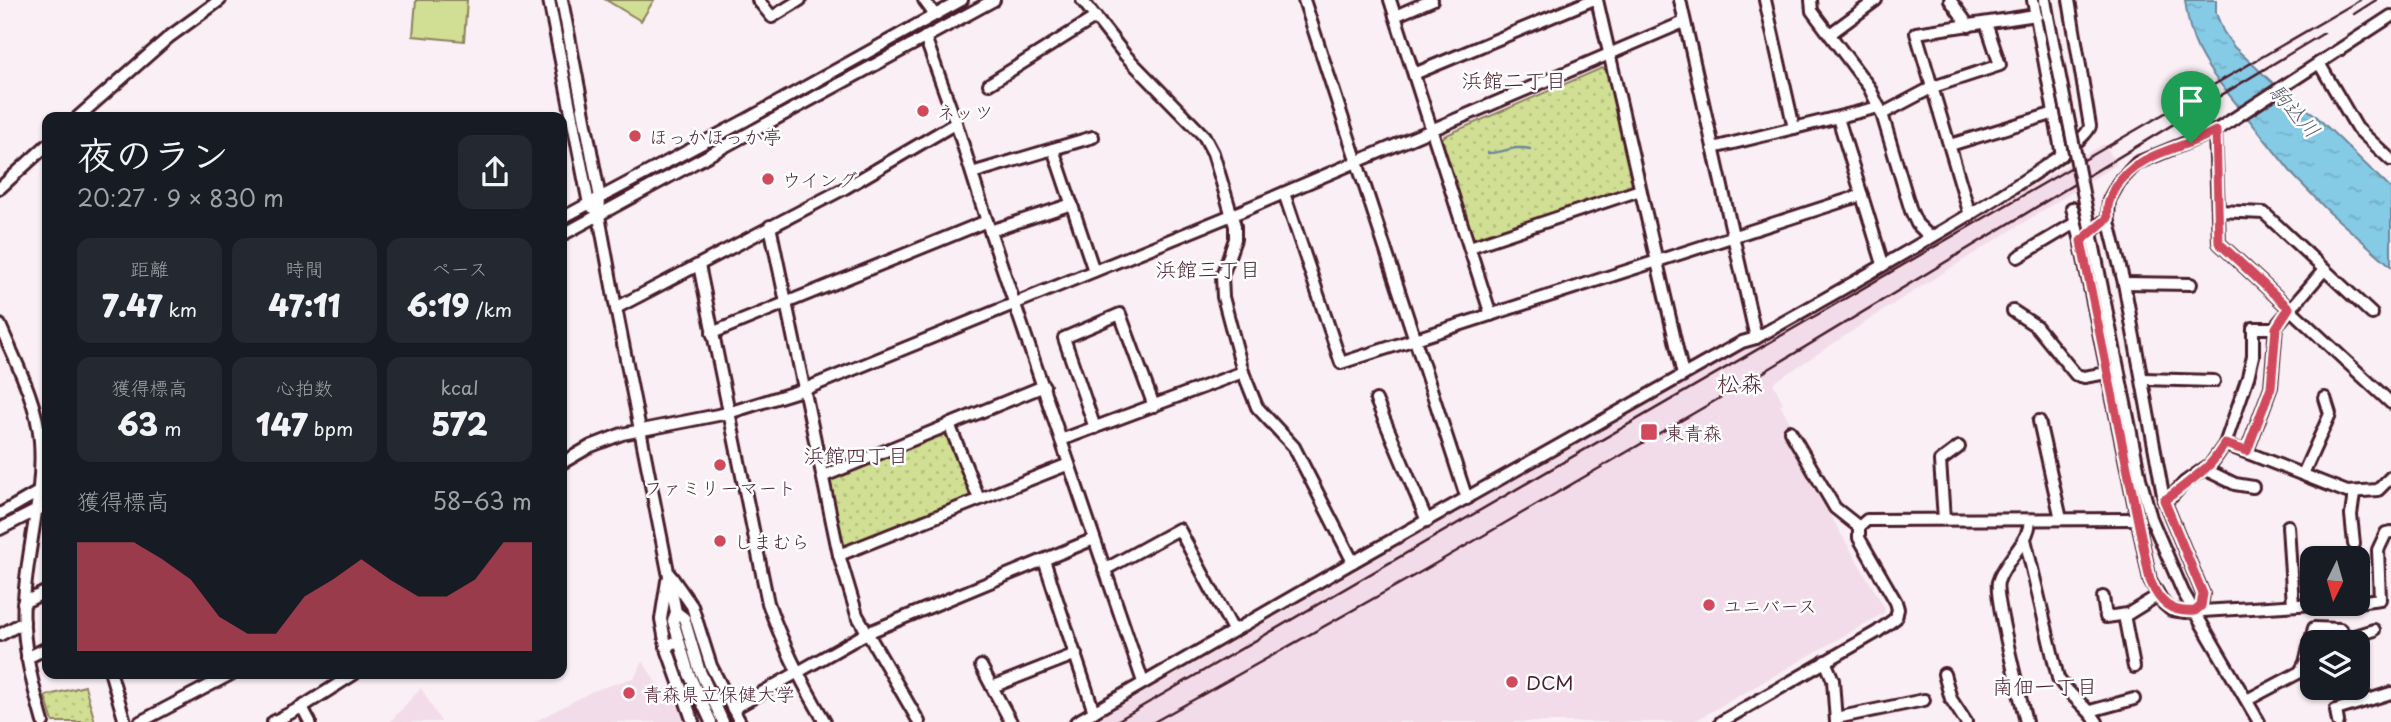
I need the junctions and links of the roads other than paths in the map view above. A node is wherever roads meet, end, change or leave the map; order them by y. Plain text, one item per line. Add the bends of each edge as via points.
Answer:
1 (220, 0) edge
2 (549, 0) edge
3 (562, 0) edge
4 (758, 0) edge
5 (800, 0) edge
6 (924, 0) edge
7 (962, 0) edge
8 (994, 0) edge
9 (1082, 0) edge
10 (1304, 0) edge
11 (1390, 0) edge
12 (1432, 0) edge
13 (1592, 0) edge
14 (1597, 0) edge
15 (1680, 0) edge
16 (1766, 0) edge
17 (1811, 0) edge
18 (1876, 0) edge
19 (1950, 0) edge
20 (2033, 0) edge
21 (2045, 0) edge
22 (2068, 0) edge
23 (935, 15) junction
24 (2036, 15) junction
25 (1395, 16) junction
26 (2391, 16) edge
27 (1096, 18) junction
28 (1684, 22) junction
29 (1986, 23) junction
30 (1969, 26) junction
31 (1830, 34) junction
32 (925, 37) junction
33 (1609, 53) junction
34 (2319, 63) junction
35 (1414, 74) junction
36 (989, 84) dead end
37 (1933, 87) junction
38 (1880, 111) junction
39 (84, 112) edge
40 (2055, 113) junction
41 (1838, 118) junction
42 (956, 123) junction
43 (1794, 128) junction
44 (1432, 129) junction
45 (2216, 131) junction
46 (1093, 136) dead end
47 (1950, 145) junction
48 (1713, 148) junction
49 (1053, 149) junction
50 (42, 150) edge
51 (2062, 155) junction
52 (2391, 160) edge
53 (1356, 162) junction
54 (972, 173) junction
55 (0, 188) edge
56 (1640, 190) junction
57 (1284, 193) junction
58 (1862, 195) junction
59 (600, 198) junction
60 (589, 204) junction
61 (1072, 204) junction
62 (2072, 208) dead end
63 (2219, 211) junction
64 (567, 215) edge
65 (1970, 215) junction
66 (599, 216) junction
67 (1230, 216) junction
68 (2108, 218) junction
69 (2075, 223) junction
70 (771, 226) junction
71 (989, 226) junction
72 (567, 232) edge
73 (1733, 236) junction
74 (1930, 237) junction
75 (2081, 241) junction
76 (1470, 247) junction
77 (2018, 257) dead end
78 (1657, 262) junction
79 (1883, 264) junction
80 (699, 265) junction
81 (2324, 270) junction
82 (1094, 271) junction
83 (2124, 283) junction
84 (2192, 284) dead end
85 (786, 302) junction
86 (1016, 302) junction
87 (615, 308) junction
88 (2289, 308) junction
89 (2013, 311) dead end
90 (2372, 314) dead end
91 (1491, 315) junction
92 (0, 325) edge
93 (2276, 328) junction
94 (712, 333) junction
95 (1756, 338) junction
96 (1415, 340) junction
97 (1243, 372) junction
98 (2107, 373) junction
99 (1683, 374) junction
100 (2143, 379) junction
101 (2214, 381) dead end
102 (1044, 386) junction
103 (805, 389) junction
104 (2325, 398) dead end
105 (1376, 400) dead end
106 (2391, 403) edge
107 (1154, 406) junction
108 (728, 413) junction
109 (2039, 421) dead end
110 (949, 424) junction
111 (1095, 428) junction
112 (640, 429) junction
113 (1790, 431) dead end
114 (1061, 440) junction
115 (2225, 444) junction
116 (1959, 447) dead end
117 (2247, 451) junction
118 (567, 460) edge
119 (1069, 464) junction
120 (2204, 470) junction
121 (2302, 474) junction
122 (824, 476) junction
123 (2391, 477) edge
124 (42, 480) edge
125 (2253, 486) dead end
126 (42, 490) edge
127 (42, 492) edge
128 (2354, 493) junction
129 (979, 499) junction
130 (1467, 499) junction
131 (2164, 500) junction
132 (42, 508) edge
133 (35, 511) junction
134 (0, 514) edge
135 (1944, 519) junction
136 (2137, 519) junction
137 (2030, 520) junction
138 (2061, 520) junction
139 (1427, 521) junction
140 (2288, 526) dead end
141 (1859, 527) junction
142 (0, 529) edge
143 (2391, 531) edge
144 (2025, 539) junction
145 (1094, 540) junction
146 (2354, 544) dead end
147 (839, 555) junction
148 (1044, 560) junction
149 (1353, 562) junction
150 (1104, 570) junction
151 (668, 571) junction
152 (42, 594) edge
153 (2157, 596) junction
154 (2103, 597) dead end
155 (2370, 600) edge
156 (23, 603) junction
157 (2293, 605) junction
158 (2300, 605) edge
159 (2195, 611) junction
160 (676, 612) junction
161 (2124, 615) junction
162 (24, 622) junction
163 (1233, 630) junction
164 (2374, 630) dead end
165 (867, 633) junction
166 (0, 635) edge
167 (678, 641) junction
168 (666, 646) junction
169 (42, 650) edge
170 (1076, 654) junction
171 (689, 656) junction
172 (27, 658) junction
173 (1825, 661) junction
174 (981, 666) dead end
175 (2134, 667) dead end
176 (796, 673) junction
177 (1944, 674) dead end
178 (113, 679) edge
179 (222, 679) edge
180 (346, 679) edge
181 (1143, 682) junction
182 (992, 687) junction
183 (2391, 693) edge
184 (2134, 699) dead end
185 (2246, 699) junction
186 (1924, 700) dead end
187 (302, 707) junction
188 (733, 709) junction
189 (2090, 711) junction
190 (1094, 712) junction
191 (1836, 720) edge
192 (2256, 721) edge
193 (43, 722) edge
194 (125, 722) edge
195 (140, 722) edge
196 (272, 722) edge
197 (310, 722) edge
198 (693, 722) edge
199 (711, 722) edge
200 (723, 722) edge
201 (740, 722) edge
202 (825, 722) edge
203 (919, 722) edge
204 (1011, 722) edge
205 (1076, 722) edge
206 (1721, 722) edge
207 (1966, 722) edge
208 (2026, 722) edge
209 (2097, 722) edge
210 (2338, 722) edge

1 - 39 street via 169,37
2 - 60 street
3 - 59 street
4 - 5 street via 772,17
6 - 23 street
7 - 23 street
8 - 32 street
9 - 27 street
10 - 53 street
11 - 25 street
12 - 25 street
13 - 35 street
14 - 33 street
15 - 28 street
16 - 43 street
17 - 31 street via 1812,11
18 - 31 street
19 - 30 street
20 - 24 street
21 - 159 street, bridge via 2144,495 2169,564
22 - 51 street via 2090,125 2084,137
23 - 59 street
24 - 29 street
24 - 40 street
25 - 35 street
26 - 34 street
27 - 36 street
27 - 67 street via 1125,55 1204,136
28 - 33 street
28 - 48 street
29 - 30 street
29 - 37 street via 2000,65
30 - 37 street via 1916,33
31 - 38 street via 1869,87
32 - 42 street
32 - 66 street
33 - 44 street
33 - 56 street
34 - 45 street
34 - 52 street via 2357,128
35 - 44 street
37 - 38 street
37 - 47 street
38 - 41 street
38 - 74 street via 1911,211
40 - 47 street
40 - 51 street
41 - 43 street
41 - 58 street
42 - 54 street
42 - 70 street
43 - 48 street
44 - 53 street
44 - 76 street
45 - 63 street
45 - 68 street via 2132,168 2111,196
46 - 49 street
47 - 65 street
48 - 73 street
49 - 54 street
49 - 61 street
50 - 55 street
51 - 65 street
53 - 57 street
53 - 96 street
54 - 71 street
56 - 76 street
56 - 78 street
57 - 67 street
57 - 96 street via 1341,363
58 - 73 street
58 - 79 street
59 - 60 street
59 - 66 street
60 - 64 street
60 - 66 street
61 - 71 street
61 - 82 street
62 - 69 street
63 - 81 street via 2263,213
63 - 88 street via 2219,243
65 - 74 street
66 - 72 street
66 - 87 street
67 - 82 street
67 - 97 street via 1235,239 1222,276 1223,297
68 - 75 street
68 - 83 street
69 - 75 street
69 - 77 street
70 - 80 street
70 - 85 street
71 - 85 street
71 - 86 street
73 - 78 street
73 - 95 street
74 - 79 street
75 - 98 street
76 - 91 street
78 - 91 street
78 - 99 street
79 - 95 street
80 - 87 street
80 - 94 street
81 - 88 street
81 - 90 street
82 - 86 street
83 - 84 street
83 - 100 street
85 - 94 street
85 - 103 street
86 - 102 street
86 - 103 street
87 - 112 street
88 - 93 street
88 - 106 street
89 - 98 street via 2036,326 2076,374
91 - 96 street
92 - 124 street via 33,409
93 - 115 street via 2253,328 2250,370
93 - 117 street via 2271,387
94 - 108 street
95 - 99 street
96 - 130 street
97 - 107 street
97 - 149 street via 1257,407 1294,447
98 - 136 street
99 - 130 street
100 - 101 street
100 - 131 street
102 - 110 street
102 - 114 street
103 - 108 street
103 - 122 street
104 - 121 street via 2330,414
105 - 139 street
107 - 111 street
107 - 111 street via 1120,314 1064,338
108 - 112 street
108 - 176 street via 768,603
109 - 138 street
110 - 122 street
110 - 129 street
111 - 114 street
112 - 118 street via 591,446
112 - 151 street
113 - 141 street via 1835,508
114 - 119 street
115 - 117 street
115 - 120 street
116 - 135 street via 1940,461
117 - 121 street
119 - 129 street
119 - 145 street
120 - 125 street via 2235,484
120 - 131 street
121 - 128 street
122 - 147 street
123 - 128 street via 2378,490
126 - 134 street
127 - 133 street
128 - 146 street
129 - 147 street
130 - 139 street
131 - 159 street via 2202,589 2203,599
132 - 133 street
133 - 142 street
133 - 156 street
135 - 137 street
135 - 141 street via 1872,519
136 - 138 street
136 - 153 street
137 - 138 street
137 - 144 street
139 - 149 street
140 - 157 street
141 - 173 street via 1859,538 1896,602 1898,616
143 - 155 street via 2378,550 2380,599
144 - 189 street via 2058,678
144 - 208 street via 1997,586
145 - 148 street
145 - 150 street
147 - 165 street
148 - 165 street
148 - 170 street
149 - 163 street
150 - 163 street via 1179,529
150 - 181 street
151 - 160 street
151 - 168 street via 661,619
151 - 188 street via 691,606 711,666
152 - 156 street
153 - 159 street via 2171,610
153 - 161 street
154 - 161 street via 2105,616
156 - 162 street
157 - 158 street
157 - 159 street
159 - 185 street
160 - 167 street via 673,621
160 - 171 street via 684,618
161 - 175 street
162 - 166 street
162 - 172 street
163 - 181 street
164 - 185 street via 2348,638 2340,629 2314,628 2300,672
165 - 176 street
165 - 203 street
167 - 168 street
167 - 171 street
168 - 198 street
169 - 172 street
170 - 182 street
170 - 190 street
171 - 199 street via 697,695
171 - 200 street
172 - 193 street
173 - 191 street via 1833,680
173 - 206 street
174 - 182 street
176 - 188 street
176 - 202 street
177 - 207 street via 1951,699
178 - 194 street
179 - 195 street
180 - 187 street
181 - 190 street
182 - 204 street
183 - 210 street via 2336,710
184 - 189 street
185 - 192 street
186 - 191 street
187 - 196 street
187 - 197 street
188 - 201 street
189 - 209 street
190 - 205 street

